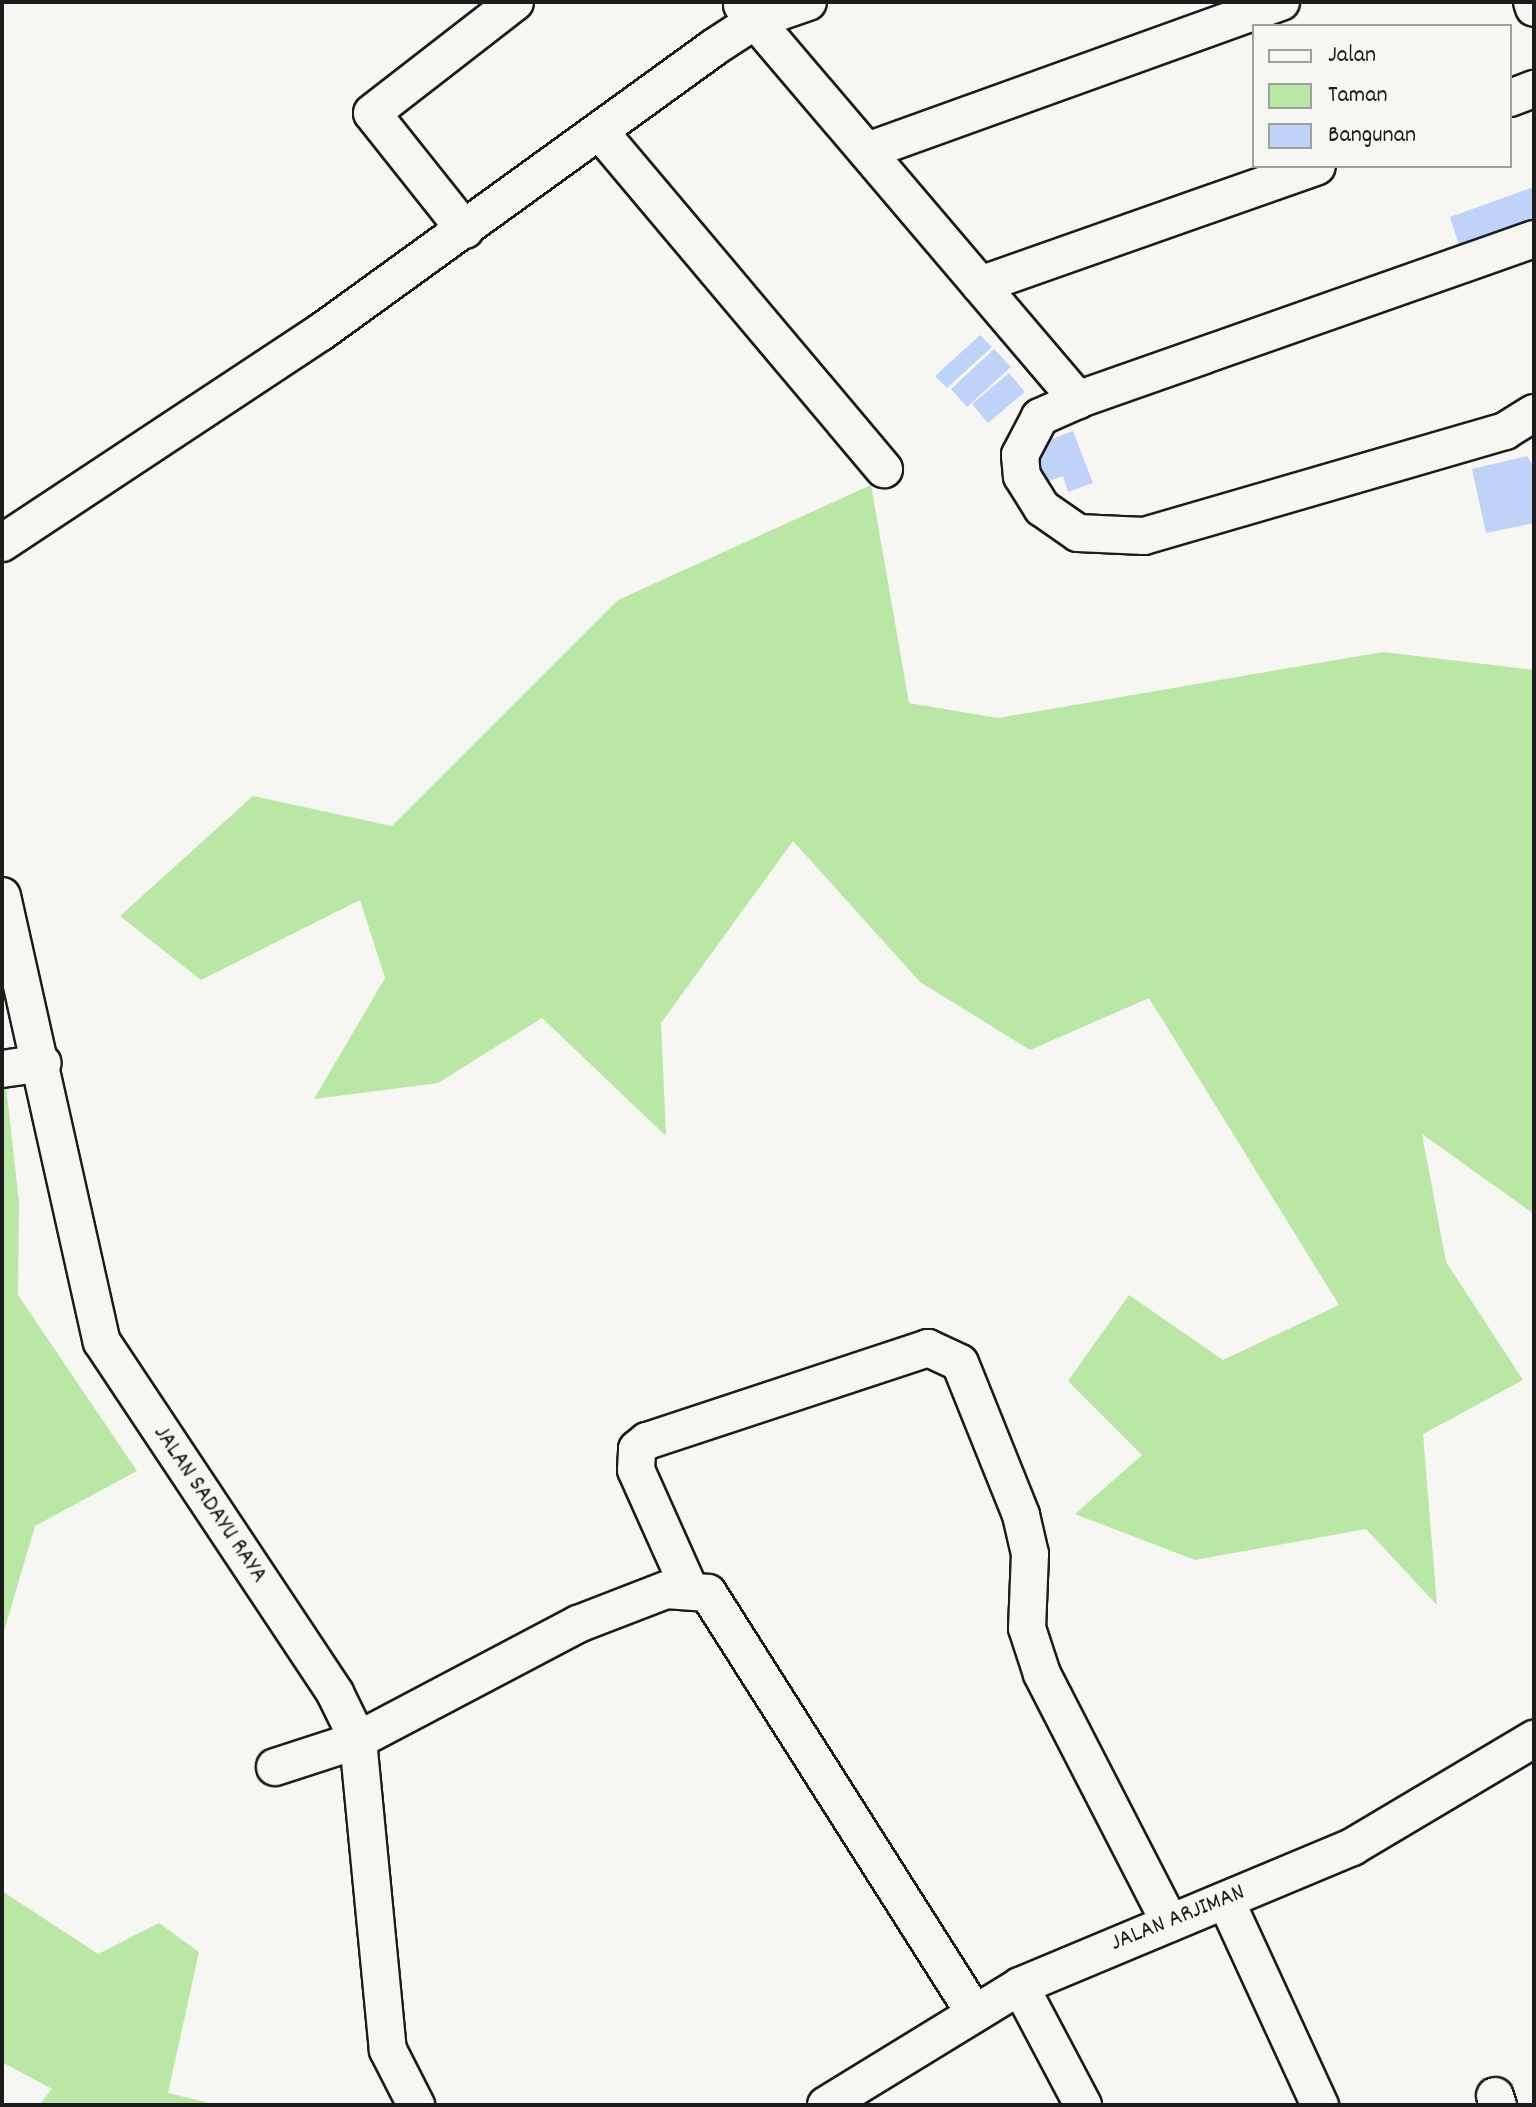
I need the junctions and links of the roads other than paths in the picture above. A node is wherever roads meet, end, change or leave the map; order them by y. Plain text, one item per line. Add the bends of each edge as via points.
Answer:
1 (515, 2) edge
2 (808, 2) edge
3 (1281, 2) edge
4 (1532, 2) edge
5 (1534, 8) edge
6 (748, 11) edge
7 (1534, 89) edge
8 (1512, 97) edge
9 (600, 132) junction
10 (867, 151) junction
11 (1311, 168) edge
12 (465, 230) junction
13 (1534, 239) edge
14 (980, 285) junction
15 (1078, 400) junction
16 (1534, 413) edge
17 (884, 469) dead end
18 (2, 543) edge
19 (2, 896) edge
20 (43, 1063) junction
21 (2, 1069) edge
22 (688, 1586) junction
23 (1534, 1739) edge
24 (358, 1740) junction
25 (275, 1767) dead end
26 (1226, 1901) junction
27 (1170, 1923) junction
28 (1020, 1986) junction
29 (975, 2013) junction
30 (416, 2105) edge
31 (826, 2105) edge
32 (1083, 2105) edge
33 (1320, 2105) edge

1 - 12 street via 372,113
2 - 6 street
3 - 10 street
4 - 5 street
6 - 9 street
6 - 10 street
7 - 8 street
9 - 12 street
9 - 17 street
10 - 14 street
11 - 14 street
12 - 18 street
13 - 15 street
14 - 15 street
15 - 16 street via 1040,417 1026,435 1022,476 1042,508 1078,533 1144,536 1505,431
19 - 20 street, JALAN SADAYU RAYA
20 - 21 street
20 - 24 street, JALAN SADAYU RAYA via 102,1342 335,1693
22 - 24 street via 578,1624
22 - 27 street via 636,1470 637,1449 647,1441 928,1348 960,1363 1021,1515 1030,1554 1027,1628 1042,1674
22 - 29 street via 722,1607
23 - 26 street, JALAN ARJIMAN via 1352,1847
24 - 25 street
24 - 30 street, JALAN SADAYU RAYA via 388,2050
26 - 27 street, JALAN ARJIMAN
26 - 33 street
27 - 28 street, JALAN ARJIMAN
28 - 29 street, JALAN ARJIMAN
28 - 32 street
29 - 31 street, JALAN ARJIMAN

